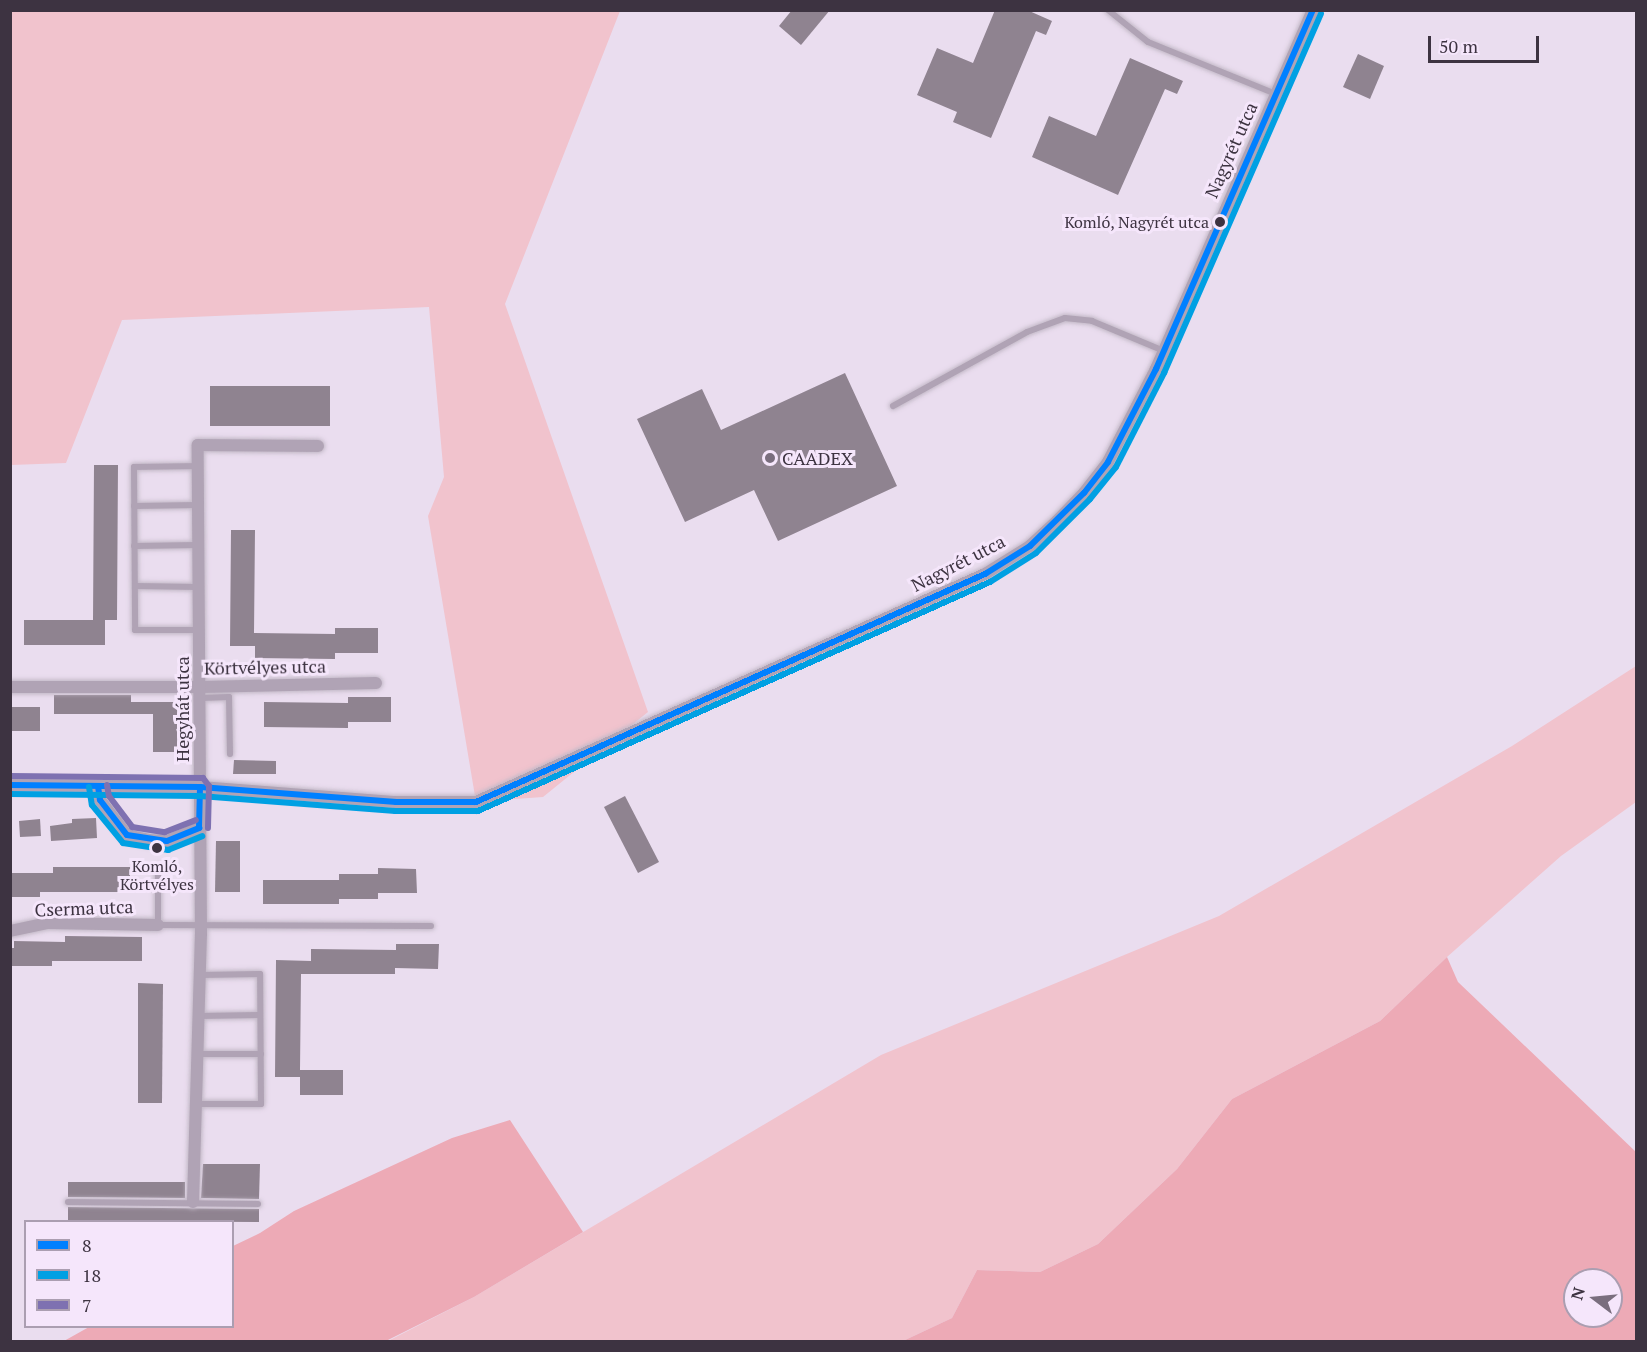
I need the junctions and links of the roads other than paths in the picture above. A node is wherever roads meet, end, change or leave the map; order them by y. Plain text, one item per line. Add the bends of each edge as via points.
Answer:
1 (1108, 10) edge
2 (1313, 10) edge
3 (1276, 94) junction
4 (1164, 351) junction
5 (893, 406) dead end
6 (318, 446) dead end
7 (198, 466) junction
8 (198, 505) junction
9 (134, 506) junction
10 (199, 545) junction
11 (134, 546) junction
12 (135, 586) junction
13 (200, 587) junction
14 (200, 630) junction
15 (376, 683) dead end
16 (10, 687) edge
17 (201, 693) junction
18 (230, 754) dead end
19 (10, 785) edge
20 (98, 786) junction
21 (200, 787) junction
22 (200, 828) junction
23 (158, 867) dead end
24 (200, 924) junction
25 (158, 925) junction
26 (432, 926) dead end
27 (10, 931) edge
28 (199, 975) junction
29 (260, 1015) junction
30 (198, 1016) junction
31 (197, 1054) junction
32 (261, 1054) junction
33 (196, 1104) junction
34 (68, 1202) dead end
35 (193, 1202) junction
36 (258, 1203) dead end

1 - 3 lane via 1148,42
2 - 3 street, Nagyrét utca
3 - 4 street, Nagyrét utca
4 - 5 lane via 1092,321 1065,318 1027,332
4 - 21 street, Nagyrét utca via 1108,462 1084,493 1030,546 985,574 476,802 396,802
6 - 7 street, Hegyhát utca via 198,445
7 - 8 street, Hegyhát utca
7 - 9 lane via 134,467
8 - 9 lane
8 - 10 street, Hegyhát utca
9 - 11 lane
10 - 11 lane
10 - 13 street, Hegyhát utca
11 - 12 lane
12 - 13 lane
12 - 14 lane via 135,630
13 - 14 street, Hegyhát utca
14 - 17 street, Hegyhát utca
15 - 17 street, Körtvélyes utca
16 - 17 street, Körtvélyes utca
17 - 18 lane via 229,697
17 - 21 street, Hegyhát utca
19 - 20 street
20 - 21 street
20 - 22 street via 100,801 127,835 168,841
21 - 22 street, Hegyhát utca
22 - 24 street, Hegyhát utca
23 - 25 lane
24 - 25 lane
24 - 26 lane
24 - 28 street, Hegyhát utca
25 - 27 street, Cserma utca via 48,923
28 - 29 lane via 260,974
28 - 30 street, Hegyhát utca
29 - 30 lane
29 - 32 lane
30 - 31 street, Hegyhát utca
31 - 32 lane
31 - 33 street, Hegyhát utca
32 - 33 lane via 261,1104
33 - 35 street, Hegyhát utca
34 - 35 lane
35 - 36 lane

